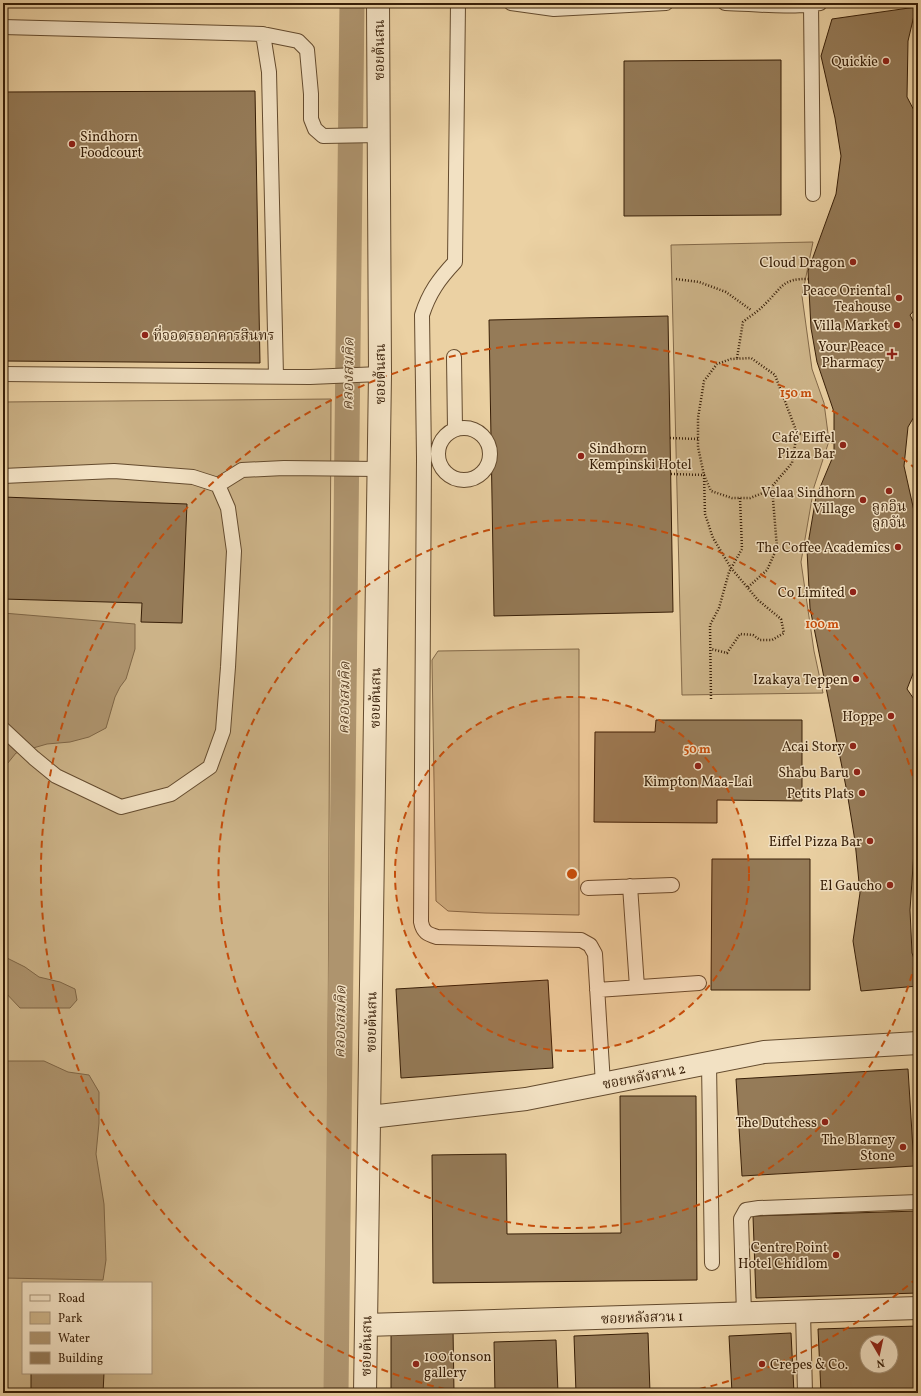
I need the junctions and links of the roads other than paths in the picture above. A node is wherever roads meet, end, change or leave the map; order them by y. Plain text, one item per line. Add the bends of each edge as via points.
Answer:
1 (378, 3) edge
2 (458, 3) edge
3 (511, 3) edge
4 (666, 3) edge
5 (725, 3) edge
6 (816, 4) edge
7 (3, 27) edge
8 (263, 34) junction
9 (369, 135) junction
10 (813, 194) dead end
11 (454, 357) dead end
12 (3, 374) edge
13 (380, 374) junction
14 (276, 376) junction
15 (455, 429) junction
16 (424, 458) junction
17 (438, 458) junction
18 (377, 469) junction
19 (3, 476) edge
20 (218, 484) junction
21 (3, 729) edge
22 (672, 885) dead end
23 (630, 886) junction
24 (588, 888) dead end
25 (699, 983) dead end
26 (636, 987) junction
27 (597, 990) junction
28 (918, 1042) edge
29 (709, 1063) junction
30 (603, 1084) junction
31 (370, 1116) junction
32 (918, 1202) edge
33 (712, 1262) dead end
34 (918, 1308) edge
35 (804, 1312) junction
36 (744, 1314) junction
37 (366, 1325) junction
38 (365, 1393) edge
39 (805, 1393) edge

1 - 9 street, ซอยต้นสน
2 - 16 lane via 455,262 433,289 422,316
3 - 4 lane via 554,9
5 - 6 lane
6 - 10 lane
7 - 8 lane
8 - 9 lane via 298,41 307,50 310,119 315,129 323,136
8 - 14 lane via 270,72
9 - 13 street, ซอยต้นสน
11 - 15 lane
12 - 14 lane
13 - 14 lane
13 - 18 street, ซอยต้นสน
15 - 17 lane via 441,440
15 - 17 lane via 472,429 480,432 486,439 491,455 485,471 470,480 453,478 445,473
16 - 17 lane
16 - 27 lane via 421,913 423,929 437,937 581,940 590,945 595,954
18 - 20 lane via 242,470
18 - 31 street, ซอยต้นสน
19 - 20 lane via 114,471 193,477
20 - 21 lane via 228,508 234,551 223,731 210,767 171,794 121,807 56,776
22 - 23 lane
23 - 24 lane
23 - 26 lane
25 - 26 lane
26 - 27 lane
27 - 30 lane
28 - 29 street, ซอยหลังสวน 2 via 764,1052
29 - 30 street, ซอยหลังสวน 2
29 - 33 lane
30 - 31 street, ซอยหลังสวน 2 via 526,1099
31 - 37 street, ซอยต้นสน
32 - 36 lane via 746,1210 741,1219
34 - 35 street, ซอยหลังสวน 1
35 - 36 street, ซอยหลังสวน 1
35 - 39 lane
36 - 37 street, ซอยหลังสวน 1
37 - 38 street, ซอยต้นสน

